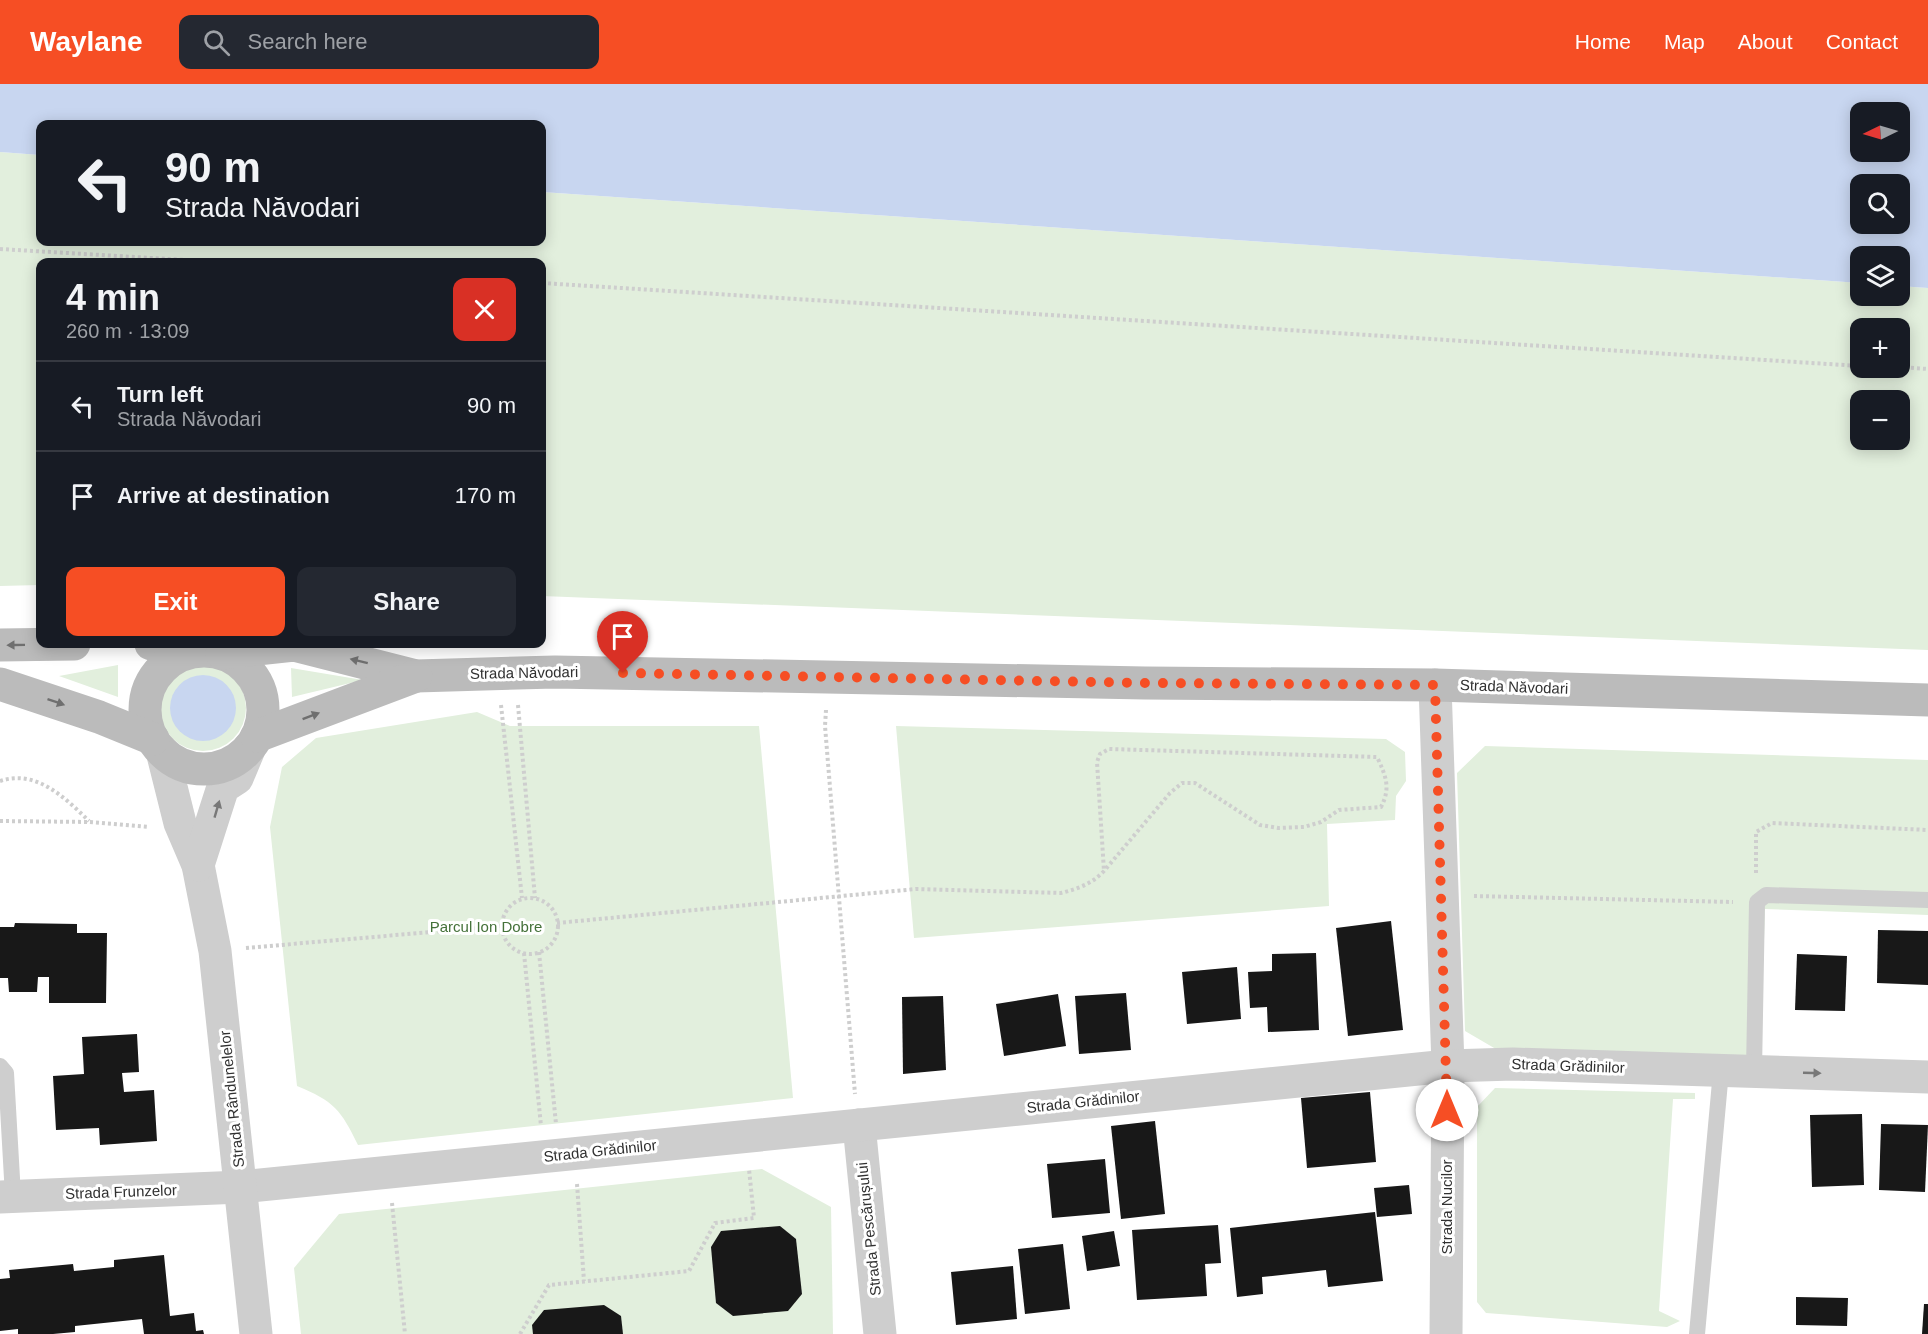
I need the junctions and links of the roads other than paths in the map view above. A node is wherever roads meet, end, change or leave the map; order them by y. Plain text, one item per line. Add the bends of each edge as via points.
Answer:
1 (0, 645) edge
2 (36, 645) edge
3 (182, 648) edge
4 (259, 648) edge
5 (306, 648) edge
6 (212, 652) junction
7 (416, 676) junction
8 (0, 684) edge
9 (1435, 685) junction
10 (1928, 700) edge
11 (253, 742) junction
12 (157, 745) junction
13 (198, 865) junction
14 (1928, 900) edge
15 (0, 1065) edge
16 (1448, 1066) junction
17 (1721, 1071) junction
18 (1754, 1071) junction
19 (1928, 1077) edge
20 (859, 1125) junction
21 (241, 1187) junction
22 (6, 1197) edge
23 (256, 1334) edge
24 (880, 1334) edge
25 (1445, 1334) edge
26 (1697, 1334) edge

2 -> 1 main road
3 - 6 main road, Strada Năvodari
4 -> 6 main road, Strada Năvodari
7 -> 5 main road, Strada Năvodari
6 - 11 main road via 240,662 254,677 263,717
6 - 12 main road via 183,654 166,664 152,680 146,699 146,720
7 - 9 main road, Strada Năvodari via 506,672
11 -> 7 main road, Strada Năvodari
8 -> 12 main road via 99,717
9 - 10 main road, Strada Năvodari
9 - 16 street, Strada Nucilor
11 - 12 main road via 237,759 204,769 187,766
13 -> 11 street, Strada Rândunelelor via 223,787 237,778
12 - 13 street, Strada Rândunelelor via 180,823
13 - 21 street, Strada Rândunelelor via 215,951
14 - 18 lane via 1766,895 1757,902
15 - 22 lane via 6,1073
16 - 17 street, Strada Grădinilor via 1514,1064
16 - 20 street, Strada Grădinilor
16 - 25 street, Strada Nucilor
17 - 18 street, Strada Grădinilor
17 - 26 lane
18 -> 19 street, Strada Grădinilor
20 - 21 street, Strada Grădinilor
20 - 24 street, Strada Pescărușului
21 - 22 street, Strada Frunzelor
21 - 23 street, Strada Rândunelelor

